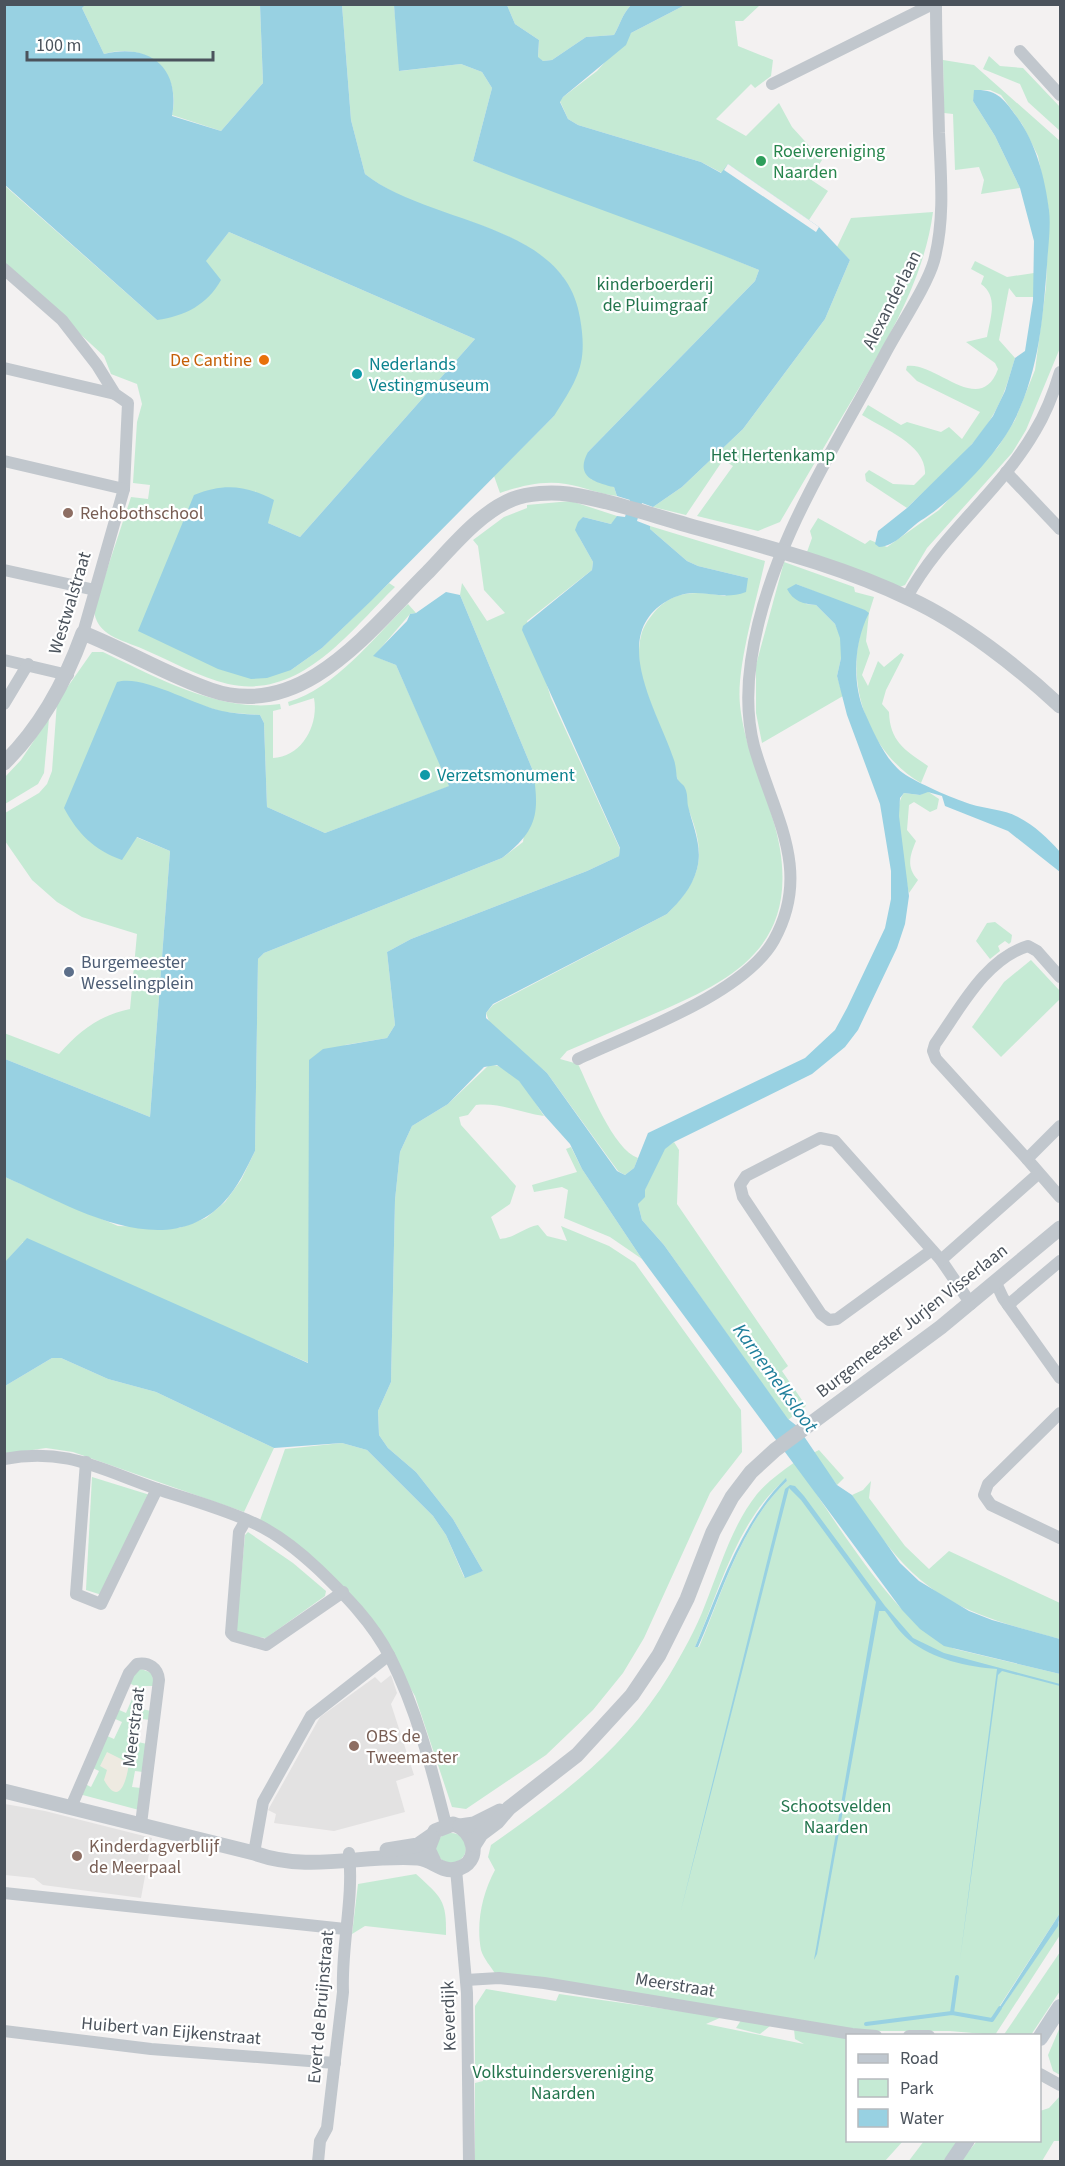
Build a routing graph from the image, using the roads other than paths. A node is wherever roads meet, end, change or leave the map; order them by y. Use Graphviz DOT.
graph roads {
  1 [pos="934,4"];
  2 [pos="1020,51"];
  3 [pos="772,84"];
  4 [pos="1060,95"];
  5 [pos="4,269"];
  6 [pos="4,278"];
  7 [pos="23,284"];
  8 [pos="4,368"];
  9 [pos="1060,372"];
  10 [pos="115,394"];
  11 [pos="4,461"];
  12 [pos="1006,472"];
  13 [pos="124,489"];
  14 [pos="1060,528"];
  15 [pos="782,551"];
  16 [pos="4,570"];
  17 [pos="95,590"];
  18 [pos="907,597"];
  19 [pos="83,633"];
  20 [pos="4,660"];
  21 [pos="28,664"];
  22 [pos="68,675"];
  23 [pos="4,704"];
  24 [pos="1060,706"];
  25 [pos="6,760"];
  26 [pos="1060,976"];
  27 [pos="578,1059"];
  28 [pos="1060,1126"];
  29 [pos="1028,1159"];
  30 [pos="1038,1174"];
  31 [pos="1060,1197"];
  32 [pos="1060,1228"];
  33 [pos="932,1250"];
  34 [pos="941,1260"];
  35 [pos="1060,1261"];
  36 [pos="996,1283"];
  37 [pos="971,1304"];
  38 [pos="1008,1305"];
  39 [pos="1060,1378"];
  40 [pos="1060,1413"];
  41 [pos="4,1459"];
  42 [pos="86,1462"];
  43 [pos="158,1489"];
  44 [pos="246,1520"];
  45 [pos="1060,1538"];
  46 [pos="343,1592"];
  47 [pos="389,1655"];
  48 [pos="4,1791"];
  49 [pos="70,1807"];
  50 [pos="509,1808"];
  51 [pos="141,1824"];
  52 [pos="453,1825"];
  53 [pos="431,1836"];
  54 [pos="474,1845"];
  55 [pos="254,1853"];
  56 [pos="350,1858"];
  57 [pos="434,1862"];
  58 [pos="456,1869"];
  59 [pos="4,1893"];
  60 [pos="345,1929"];
  61 [pos="466,1980"];
  62 [pos="1060,2007"];
  63 [pos="4,2031"];
  64 [pos="852,2034"];
  65 [pos="1041,2036"];
  66 [pos="335,2064"];
  67 [pos="1041,2075"];
  68 [pos="1060,2085"];
  69 [pos="967,2142"];
  70 [pos="318,2162"];
  71 [pos="469,2162"];
  72 [pos="952,2162"];
  1 -- 3 [label="street"];
  1 -- 15 [label="street, Alexanderlaan"];
  2 -- 4 [label="street"];
  5 -- 7 [label="street, Westwalstraat"];
  6 -- 7 [label="street"];
  7 -- 10 [label="street, Westwalstraat"];
  8 -- 10 [label="street"];
  9 -- 12 [label="street"];
  10 -- 13 [label="street, Westwalstraat"];
  11 -- 13 [label="street"];
  12 -- 14 [label="street"];
  12 -- 18 [label="street"];
  13 -- 17 [label="street, Westwalstraat"];
  15 -- 18 [label="street"];
  15 -- 19 [label="street"];
  15 -- 27 [label="street, Alexanderlaan"];
  16 -- 17 [label="street"];
  17 -- 19 [label="street, Westwalstraat"];
  18 -- 24 [label="street"];
  19 -- 22 [label="street, Westwalstraat"];
  20 -- 21 [label="street"];
  21 -- 22 [label="street"];
  21 -- 23 [label="street"];
  22 -- 25 [label="street, Westwalstraat"];
  26 -- 29 [label="street"];
  28 -- 29 [label="street"];
  29 -- 30 [label="street"];
  30 -- 31 [label="street"];
  30 -- 34 [label="street"];
  32 -- 36 [label="street, Burgemeester Jurjen Visserlaan"];
  33 -- 33 [label="street"];
  33 -- 34 [label="street"];
  34 -- 37 [label="street"];
  35 -- 38 [label="street"];
  36 -- 37 [label="street, Burgemeester Jurjen Visserlaan"];
  36 -- 38 [label="street"];
  37 -- 50 [label="street, Burgemeester Jurjen Visserlaan"];
  38 -- 39 [label="street"];
  40 -- 45 [label="street"];
  41 -- 42 [label="street"];
  42 -- 43 [label="street"];
  42 -- 43 [label="street"];
  43 -- 44 [label="street"];
  44 -- 46 [label="street"];
  44 -- 46 [label="street"];
  46 -- 47 [label="street"];
  47 -- 52 [label="street"];
  47 -- 55 [label="street"];
  48 -- 49 [label="street"];
  49 -- 51 [label="street"];
  49 -- 51 [label="street, Meerstraat"];
  50 -- 52 [label="street, Burgemeester Jurjen Visserlaan"];
  50 -- 54 [label="street, Burgemeester Jurjen Visserlaan"];
  51 -- 55 [label="street"];
  52 -- 53 [label="street"];
  52 -- 54 [label="street"];
  53 -- 56 [label="street"];
  53 -- 57 [label="street"];
  54 -- 58 [label="street"];
  55 -- 56 [label="street"];
  56 -- 57 [label="street"];
  56 -- 60 [label="street, Evert de Bruijnstraat"];
  57 -- 58 [label="street"];
  58 -- 61 [label="street, Keverdijk"];
  59 -- 60 [label="street"];
  60 -- 66 [label="street, Evert de Bruijnstraat"];
  61 -- 64 [label="street, Meerstraat"];
  61 -- 71 [label="street, Keverdijk"];
  62 -- 65 [label="main road"];
  63 -- 66 [label="street, Huibert van Eijkenstraat"];
  66 -- 70 [label="street, Evert de Bruijnstraat"];
  67 -- 68 [label="street"];
  69 -- 72 [label="main road"];
}
